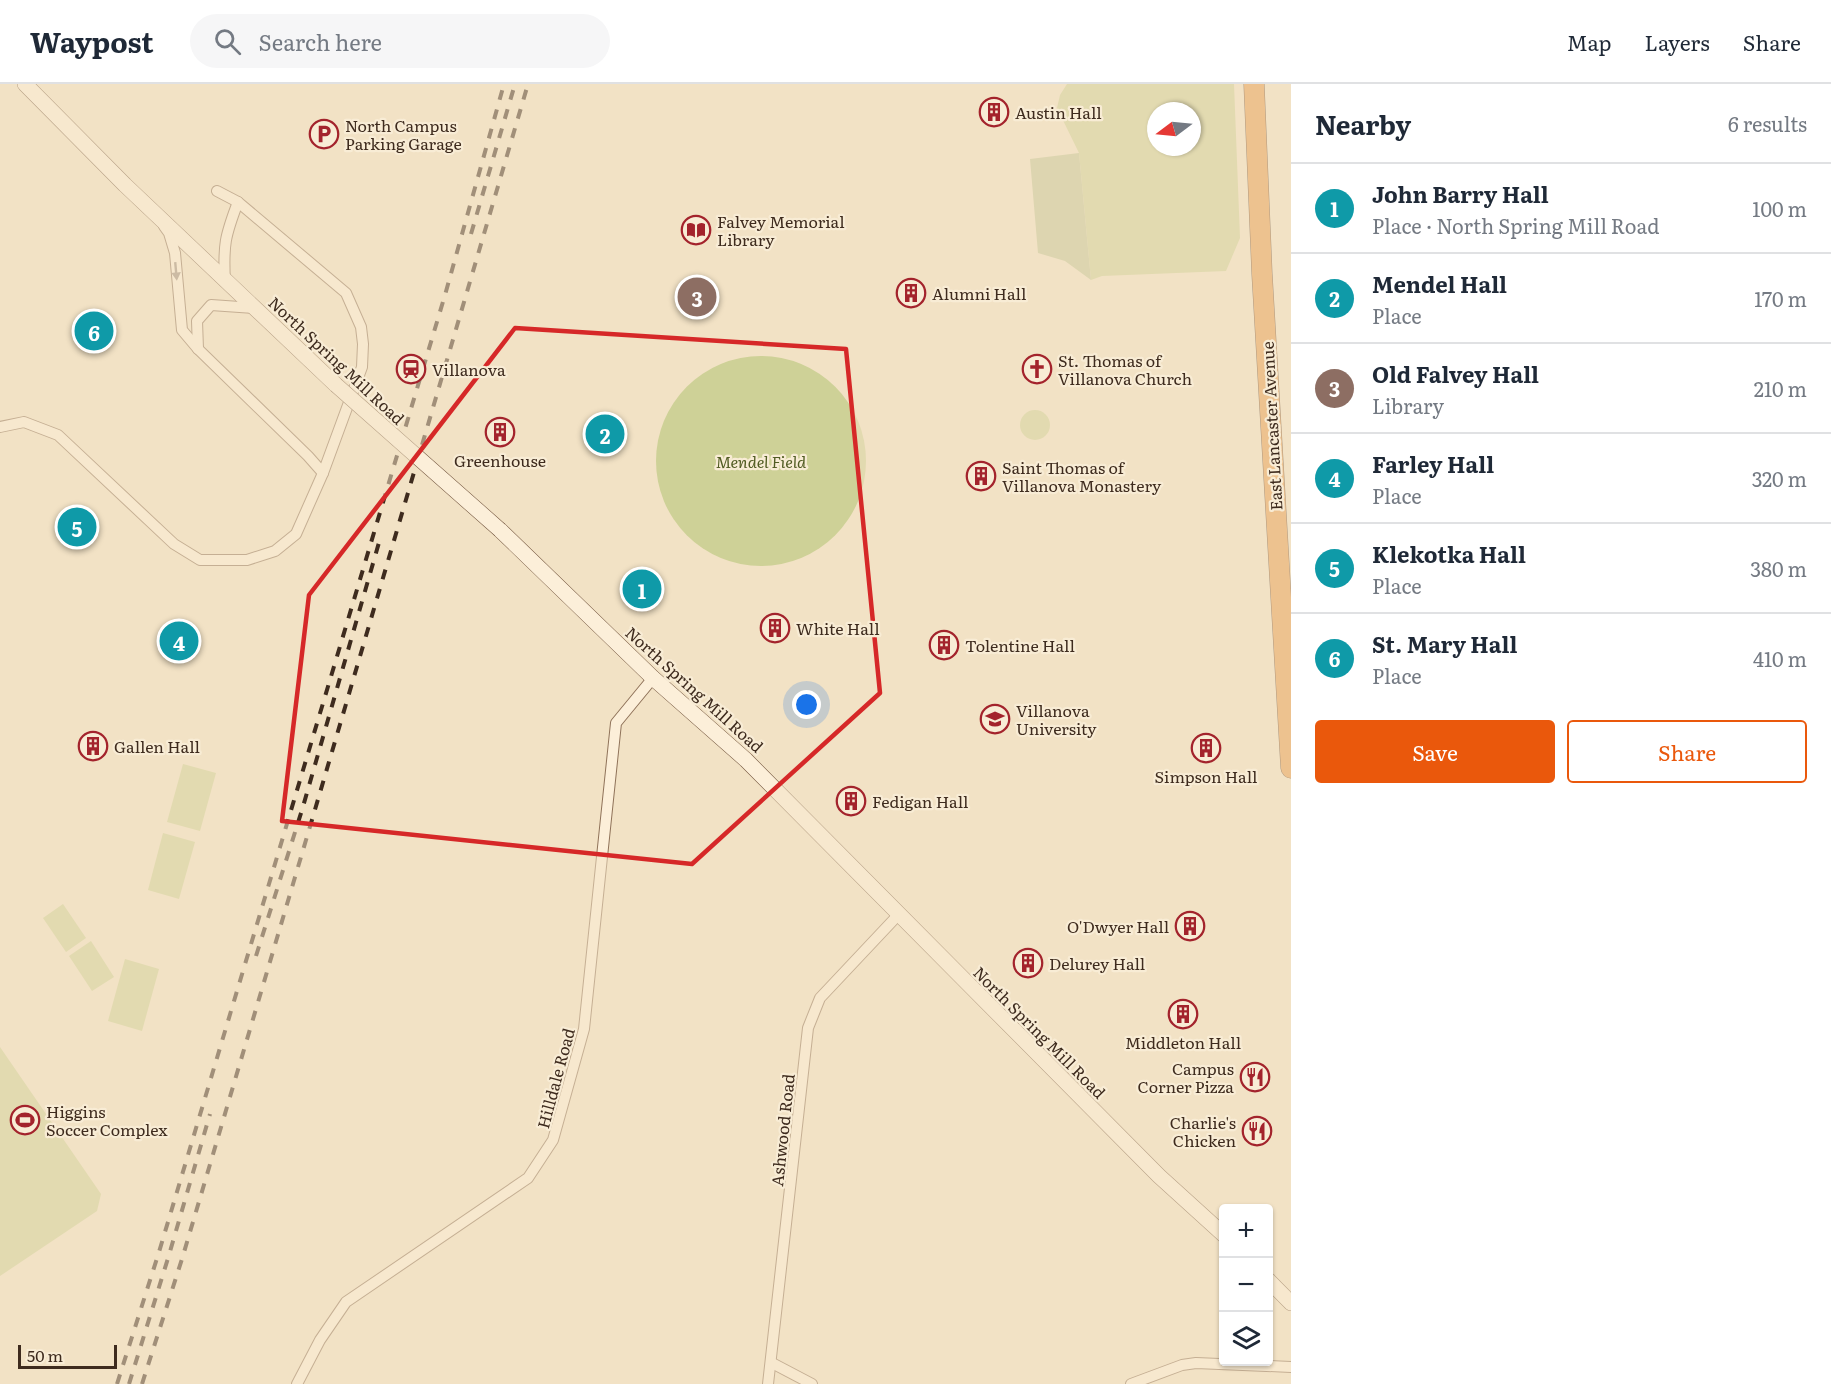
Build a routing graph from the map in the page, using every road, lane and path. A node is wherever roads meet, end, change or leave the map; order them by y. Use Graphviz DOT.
graph roads {
  1 [pos="25,84"];
  2 [pos="1254,84"];
  3 [pos="218,191"];
  4 [pos="238,202"];
  5 [pos="158,217"];
  6 [pos="225,282"];
  7 [pos="254,308"];
  8 [pos="198,349"];
  9 [pos="0,427"];
  10 [pos="324,473"];
  11 [pos="653,678"];
  12 [pos="1291,768"];
  13 [pos="900,914"];
  14 [pos="1219,1230"];
  15 [pos="1273,1284"];
  16 [pos="1291,1303"];
  17 [pos="772,1363"];
  18 [pos="1291,1367"];
  19 [pos="297,1384"];
  20 [pos="768,1384"];
  21 [pos="812,1384"];
  22 [pos="1131,1384"];
  1 -- 5 [label="main road, North Spring Mill Road"];
  2 -- 12 [label="highway, East Lancaster Avenue"];
  3 -- 4 [label="street"];
  4 -- 6 [label="street"];
  4 -- 10 [label="street"];
  5 -- 6 [label="main road, North Spring Mill Road"];
  5 -- 8 [label="street, one-way"];
  6 -- 7 [label="main road, North Spring Mill Road"];
  7 -- 8 [label="street"];
  7 -- 11 [label="main road, North Spring Mill Road, bridge"];
  8 -- 10 [label="street"];
  9 -- 10 [label="street"];
  11 -- 13 [label="main road, North Spring Mill Road"];
  11 -- 19 [label="street, Hilldale Road"];
  13 -- 14 [label="main road, North Spring Mill Road"];
  13 -- 17 [label="street, Ashwood Road"];
  15 -- 16 [label="main road"];
  17 -- 20 [label="street, Ashwood Road"];
  17 -- 21 [label="street"];
  18 -- 22 [label="street"];
}
